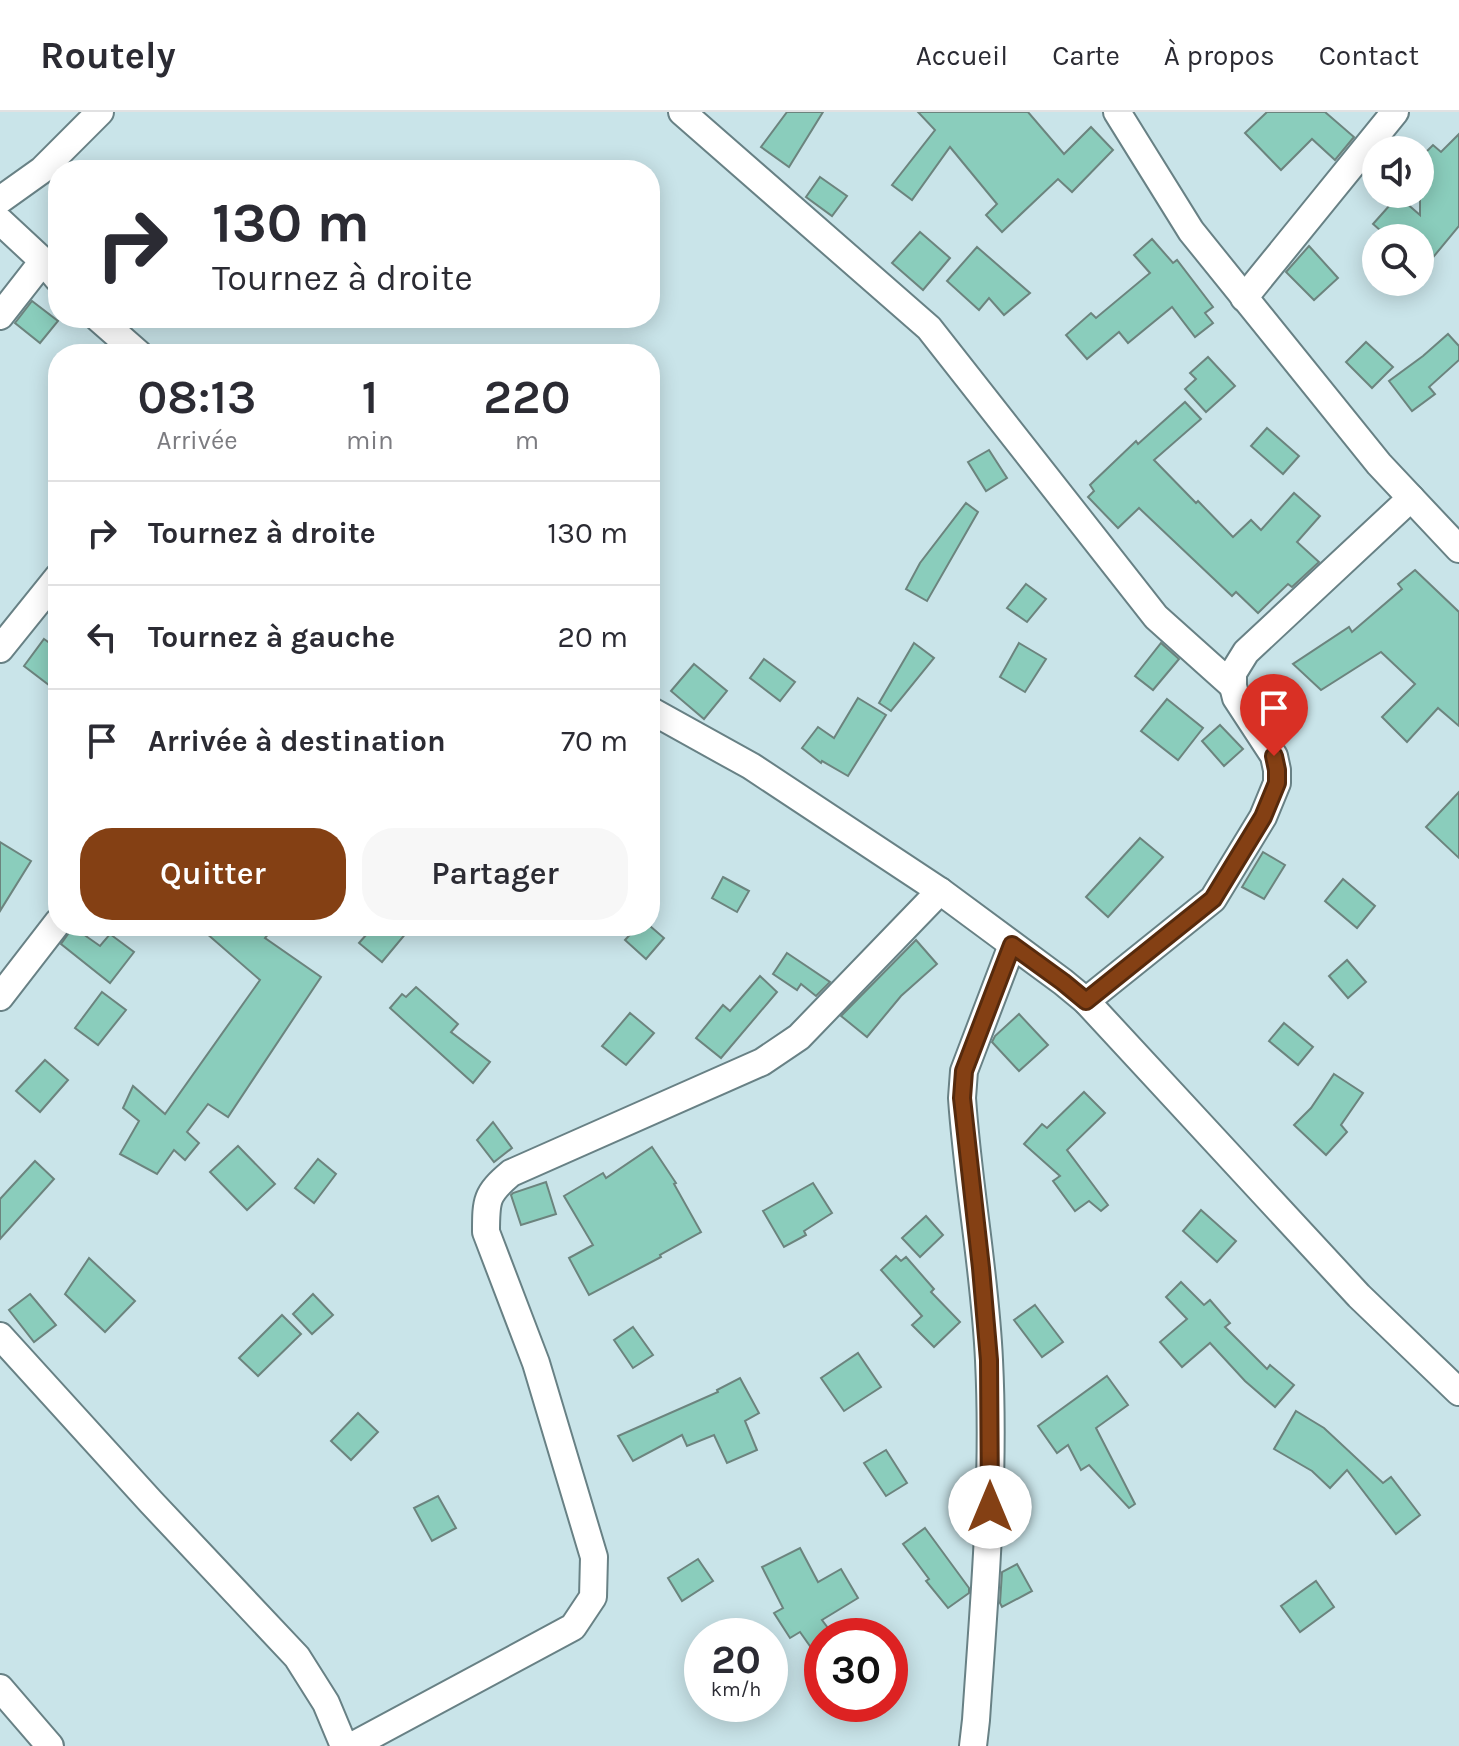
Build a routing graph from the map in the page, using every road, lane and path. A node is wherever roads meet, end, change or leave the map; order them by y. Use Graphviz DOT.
graph roads {
  1 [pos="100,112"];
  2 [pos="682,112"];
  3 [pos="1117,112"];
  4 [pos="1395,112"];
  5 [pos="52,160"];
  6 [pos="48,164"];
  7 [pos="0,200"];
  8 [pos="0,221"];
  9 [pos="48,268"];
  10 [pos="48,272"];
  11 [pos="1244,298"];
  12 [pos="0,316"];
  13 [pos="109,328"];
  14 [pos="128,344"];
  15 [pos="1411,498"];
  16 [pos="1459,549"];
  17 [pos="48,589"];
  18 [pos="0,649"];
  19 [pos="1233,686"];
  20 [pos="660,716"];
  21 [pos="940,891"];
  22 [pos="48,935"];
  23 [pos="1012,945"];
  24 [pos="0,997"];
  25 [pos="1086,1001"];
  26 [pos="0,1336"];
  27 [pos="1459,1392"];
  28 [pos="2,1696"];
  29 [pos="50,1746"];
  30 [pos="344,1746"];
  31 [pos="352,1746"];
  32 [pos="973,1746"];
  1 -- 5 [label="street"];
  2 -- 19 [label="street"];
  3 -- 11 [label="street"];
  4 -- 11 [label="street"];
  6 -- 7 [label="street"];
  8 -- 9 [label="street"];
  10 -- 12 [label="street"];
  11 -- 15 [label="street"];
  13 -- 14 [label="street"];
  15 -- 16 [label="street"];
  15 -- 19 [label="street"];
  17 -- 18 [label="street"];
  19 -- 25 [label="street"];
  20 -- 21 [label="street"];
  21 -- 23 [label="street"];
  21 -- 31 [label="street"];
  22 -- 24 [label="street"];
  23 -- 25 [label="street"];
  23 -- 32 [label="street"];
  25 -- 27 [label="street"];
  26 -- 30 [label="street"];
  28 -- 29 [label="street"];
}
